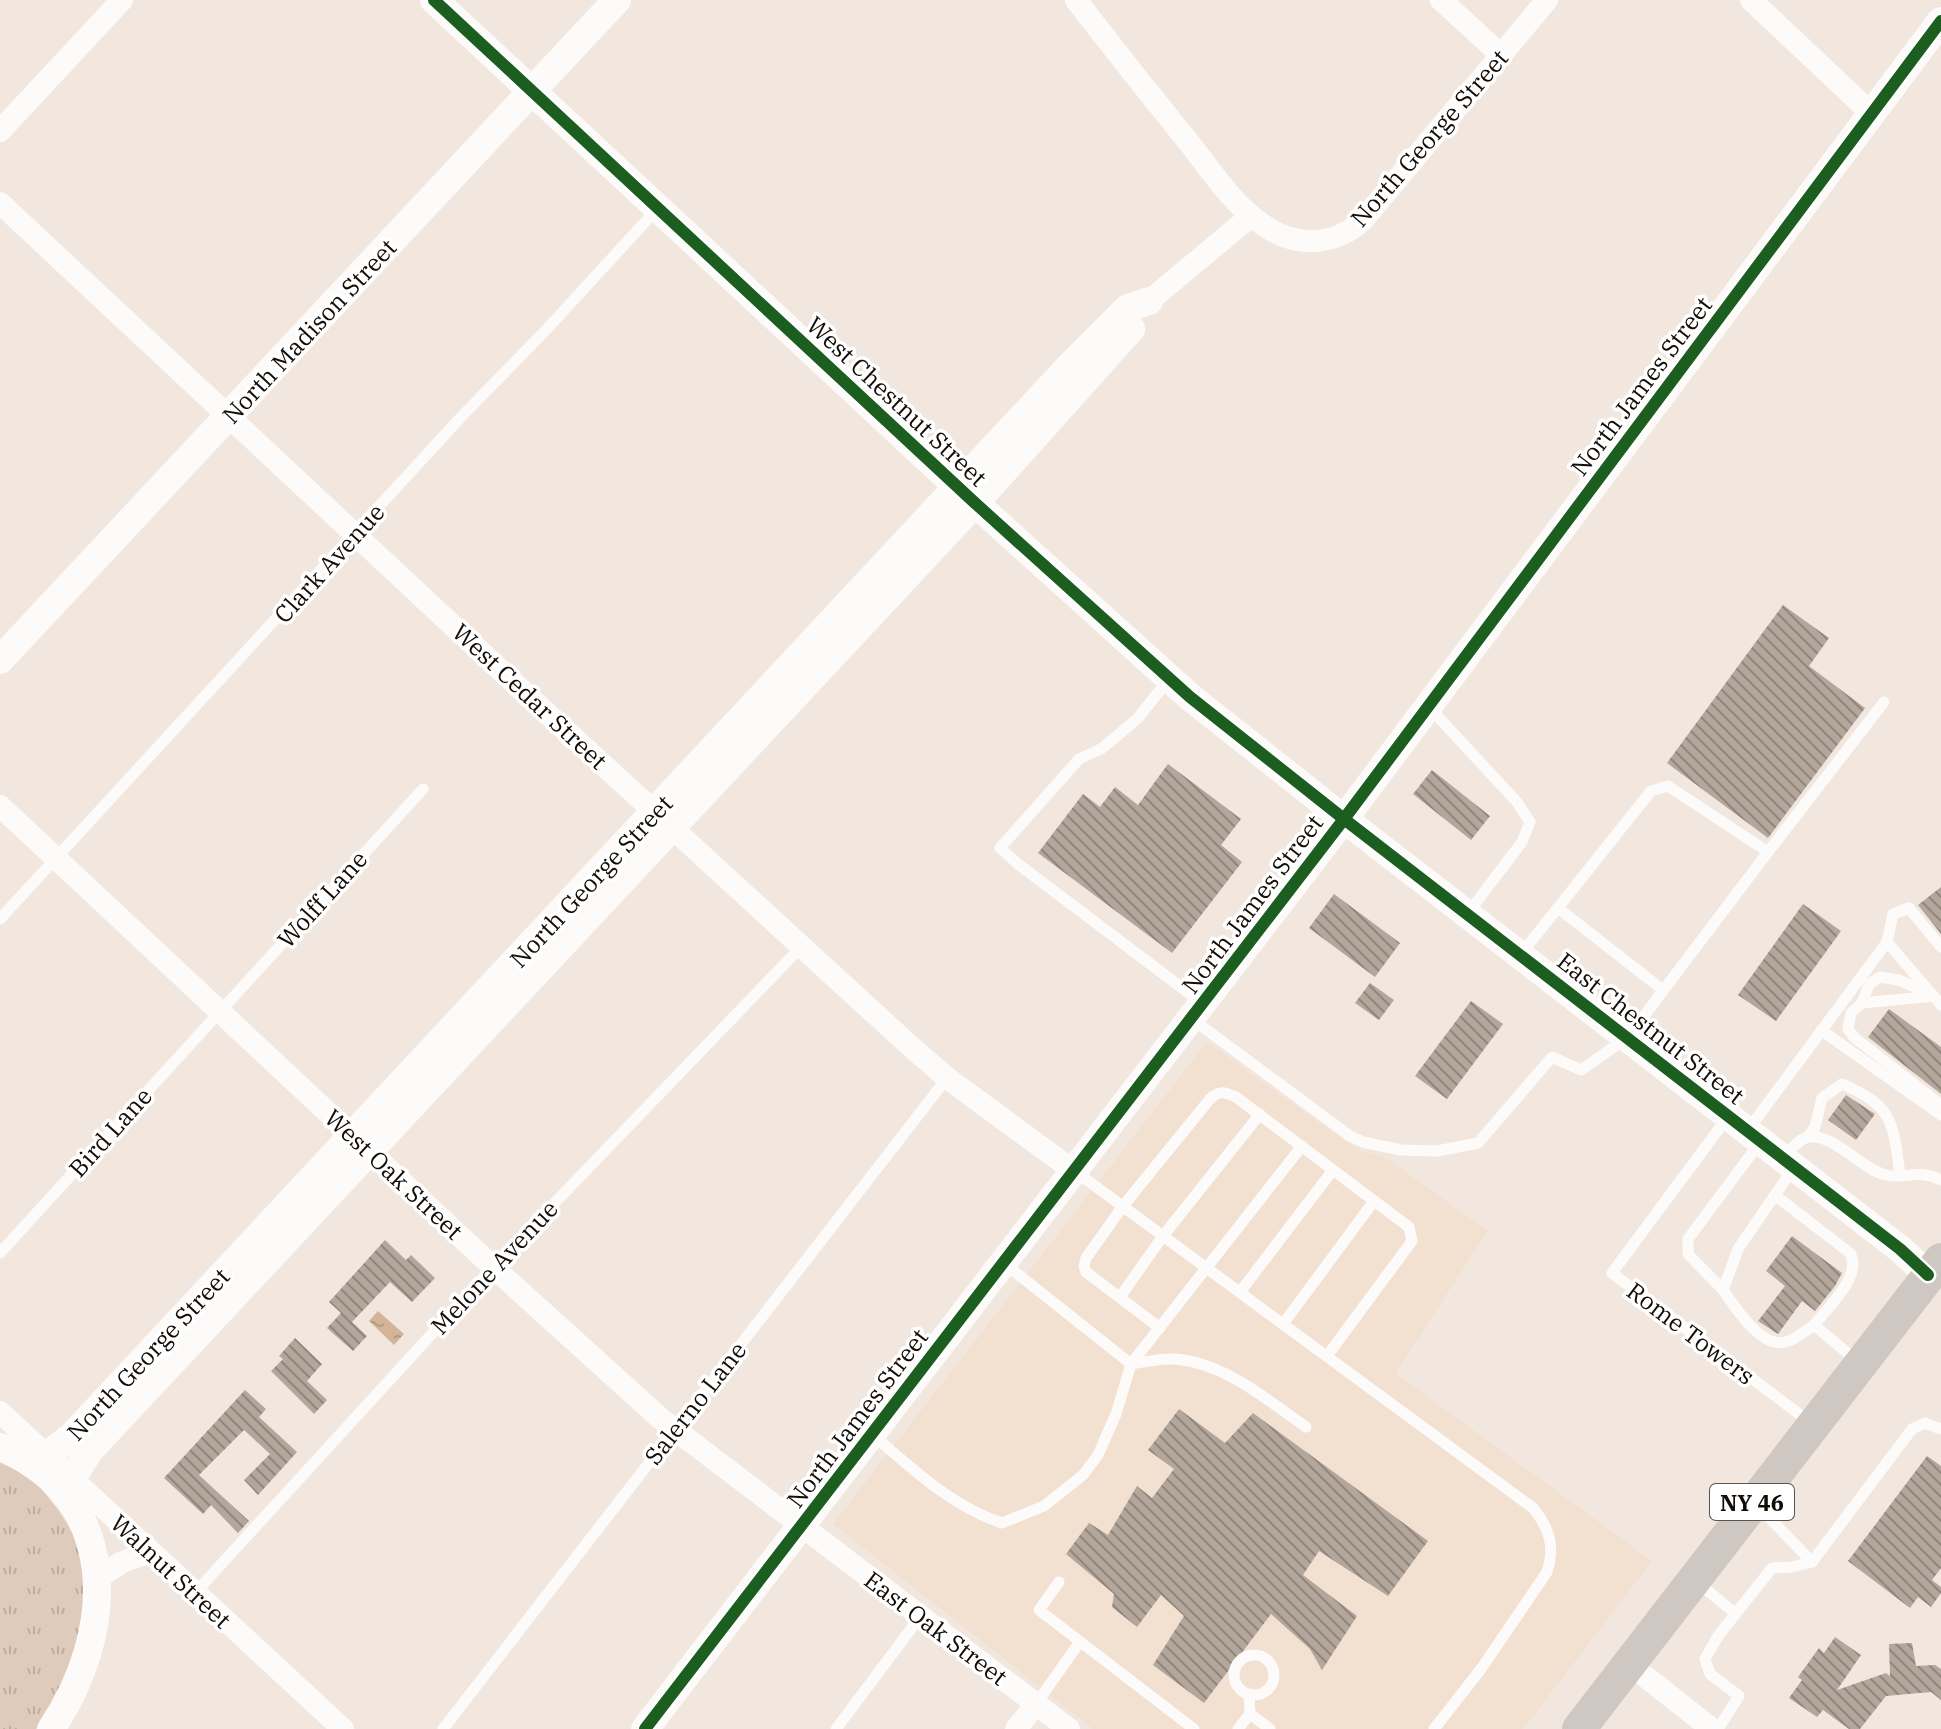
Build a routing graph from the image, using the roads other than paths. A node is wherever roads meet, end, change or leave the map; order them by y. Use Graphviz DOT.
graph roads {
  1 [pos="122,0"];
  2 [pos="434,0"];
  3 [pos="617,0"];
  4 [pos="1076,0"];
  5 [pos="1441,0"];
  6 [pos="1547,0"];
  7 [pos="1751,0"];
  8 [pos="1941,21"];
  9 [pos="1501,55"];
  10 [pos="533,91"];
  11 [pos="1872,114"];
  12 [pos="0,131"];
  13 [pos="0,203"];
  14 [pos="658,208"];
  15 [pos="1251,216"];
  16 [pos="1149,301"];
  17 [pos="230,416"];
  18 [pos="966,495"];
  19 [pos="357,533"];
  20 [pos="0,660"];
  21 [pos="1169,678"];
  22 [pos="1884,702"];
  23 [pos="1429,706"];
  24 [pos="423,789"];
  25 [pos="0,806"];
  26 [pos="664,819"];
  27 [pos="1344,819"];
  28 [pos="1768,852"];
  29 [pos="55,857"];
  30 [pos="1558,908"];
  31 [pos="1468,913"];
  32 [pos="0,919"];
  33 [pos="1887,942"];
  34 [pos="801,947"];
  35 [pos="1941,947"];
  36 [pos="1521,955"];
  37 [pos="1663,990"];
  38 [pos="1938,1001"];
  39 [pos="1862,1003"];
  40 [pos="221,1010"];
  41 [pos="1197,1011"];
  42 [pos="1821,1030"];
  43 [pos="1628,1037"];
  44 [pos="947,1078"];
  45 [pos="1941,1105"];
  46 [pos="1260,1114"];
  47 [pos="1941,1115"];
  48 [pos="1808,1137"];
  49 [pos="1763,1142"];
  50 [pos="361,1144"];
  51 [pos="1302,1146"];
  52 [pos="1333,1170"];
  53 [pos="1074,1171"];
  54 [pos="1900,1175"];
  55 [pos="1941,1180"];
  56 [pos="1776,1196"];
  57 [pos="1374,1201"];
  58 [pos="1123,1206"];
  59 [pos="1163,1236"];
  60 [pos="0,1253"];
  61 [pos="1004,1263"];
  62 [pos="493,1267"];
  63 [pos="1208,1269"];
  64 [pos="1937,1276"];
  65 [pos="1723,1290"];
  66 [pos="1240,1292"];
  67 [pos="1120,1297"];
  68 [pos="1283,1324"];
  69 [pos="1814,1325"];
  70 [pos="1160,1328"];
  71 [pos="1327,1356"];
  72 [pos="1859,1363"];
  73 [pos="1131,1364"];
  74 [pos="0,1412"];
  75 [pos="1812,1424"];
  76 [pos="1306,1427"];
  77 [pos="675,1429"];
  78 [pos="1941,1429"];
  79 [pos="872,1435"];
  80 [pos="0,1447"];
  81 [pos="42,1460"];
  82 [pos="68,1484"];
  83 [pos="1753,1501"];
  84 [pos="802,1526"];
  85 [pos="150,1552"];
  86 [pos="1812,1562"];
  87 [pos="98,1578"];
  88 [pos="1693,1579"];
  89 [pos="1059,1582"];
  90 [pos="194,1594"];
  91 [pos="1736,1614"];
  92 [pos="920,1617"];
  93 [pos="1079,1643"];
  94 [pos="1628,1663"];
  95 [pos="1249,1694"];
  96 [pos="1036,1704"];
  97 [pos="1250,1714"];
  98 [pos="51,1729"];
  99 [pos="343,1729"];
  100 [pos="443,1729"];
  101 [pos="645,1729"];
  102 [pos="836,1729"];
  103 [pos="1016,1729"];
  104 [pos="1069,1729"];
  105 [pos="1194,1729"];
  106 [pos="1238,1729"];
  107 [pos="1270,1729"];
  108 [pos="1434,1729"];
  109 [pos="1579,1729"];
  110 [pos="1715,1729"];
  1 -- 12 [label="street"];
  2 -- 10 [label="street, West Chestnut Street"];
  3 -- 10 [label="street, North Madison Street"];
  4 -- 15 [label="street, North George Street"];
  5 -- 9 [label="street"];
  6 -- 9 [label="street, North George Street"];
  7 -- 11 [label="street"];
  8 -- 11 [label="street, North James Street"];
  9 -- 15 [label="street, North George Street"];
  10 -- 14 [label="street, West Chestnut Street"];
  10 -- 17 [label="street, North Madison Street"];
  11 -- 23 [label="street, North James Street"];
  13 -- 17 [label="street, West Cedar Street"];
  14 -- 18 [label="street, West Chestnut Street"];
  14 -- 19 [label="lane, Clark Avenue"];
  15 -- 16 [label="street, North George Street"];
  16 -- 18 [label="street, North George Street"];
  17 -- 19 [label="street, West Cedar Street"];
  17 -- 20 [label="street, North Madison Street"];
  18 -- 21 [label="street, West Chestnut Street"];
  18 -- 26 [label="street, North George Street"];
  19 -- 26 [label="street, West Cedar Street"];
  19 -- 29 [label="lane, Clark Avenue"];
  21 -- 27 [label="street, West Chestnut Street"];
  21 -- 41 [label="lane"];
  22 -- 28 [label="lane"];
  23 -- 27 [label="street, North James Street"];
  23 -- 31 [label="lane"];
  24 -- 40 [label="lane, Wolff Lane"];
  25 -- 29 [label="street, West Oak Street"];
  26 -- 34 [label="street, West Cedar Street"];
  26 -- 50 [label="street, North George Street"];
  27 -- 31 [label="street, East Chestnut Street"];
  27 -- 41 [label="street, North James Street"];
  28 -- 30 [label="lane"];
  28 -- 37 [label="lane"];
  29 -- 32 [label="lane, Clark Avenue"];
  29 -- 40 [label="street, West Oak Street"];
  30 -- 36 [label="lane"];
  30 -- 37 [label="lane"];
  31 -- 36 [label="street, East Chestnut Street"];
  33 -- 35 [label="lane"];
  33 -- 38 [label="lane"];
  33 -- 42 [label="lane"];
  34 -- 44 [label="street, West Cedar Street"];
  34 -- 62 [label="lane, Melone Avenue"];
  36 -- 43 [label="street, East Chestnut Street"];
  37 -- 43 [label="lane"];
  38 -- 39 [label="lane"];
  38 -- 39 [label="lane"];
  39 -- 45 [label="lane"];
  40 -- 50 [label="street, West Oak Street"];
  40 -- 60 [label="lane, Bird Lane"];
  41 -- 43 [label="lane"];
  41 -- 53 [label="street, North James Street"];
  42 -- 47 [label="lane"];
  42 -- 49 [label="lane"];
  43 -- 49 [label="street, East Chestnut Street"];
  44 -- 53 [label="street, West Cedar Street"];
  44 -- 77 [label="lane, Salerno Lane"];
  46 -- 51 [label="lane"];
  46 -- 58 [label="lane"];
  46 -- 59 [label="lane"];
  48 -- 49 [label="lane"];
  48 -- 54 [label="lane"];
  48 -- 54 [label="lane"];
  49 -- 56 [label="lane"];
  49 -- 64 [label="street, East Chestnut Street"];
  49 -- 65 [label="lane"];
  49 -- 75 [label="lane, Rome Towers"];
  50 -- 62 [label="street, West Oak Street"];
  50 -- 81 [label="street, North George Street"];
  50 -- 82 [label="street, North George Street"];
  51 -- 52 [label="lane"];
  51 -- 63 [label="lane"];
  52 -- 57 [label="lane"];
  52 -- 66 [label="lane"];
  53 -- 58 [label="lane"];
  53 -- 61 [label="street, North James Street"];
  54 -- 55 [label="lane"];
  56 -- 65 [label="lane"];
  56 -- 69 [label="lane"];
  57 -- 68 [label="lane"];
  57 -- 71 [label="lane"];
  58 -- 59 [label="lane"];
  58 -- 67 [label="lane"];
  59 -- 63 [label="lane"];
  59 -- 67 [label="lane"];
  61 -- 73 [label="lane"];
  61 -- 79 [label="street, North James Street"];
  62 -- 77 [label="street, West Oak Street"];
  62 -- 90 [label="lane, Melone Avenue"];
  63 -- 66 [label="lane"];
  63 -- 70 [label="lane"];
  64 -- 72 [label="main road, NY 46"];
  65 -- 69 [label="lane"];
  66 -- 68 [label="lane"];
  67 -- 70 [label="lane"];
  68 -- 71 [label="lane"];
  69 -- 72 [label="lane"];
  70 -- 73 [label="lane"];
  71 -- 108 [label="lane"];
  72 -- 75 [label="main road, NY 46"];
  73 -- 76 [label="lane"];
  73 -- 79 [label="lane"];
  74 -- 81 [label="street"];
  75 -- 83 [label="main road, NY 46"];
  77 -- 84 [label="street, West Oak Street"];
  77 -- 100 [label="lane, Salerno Lane"];
  78 -- 86 [label="lane"];
  79 -- 84 [label="street, North James Street"];
  80 -- 81 [label="street"];
  81 -- 82 [label="street"];
  82 -- 85 [label="street, Walnut Street"];
  82 -- 87 [label="street"];
  83 -- 86 [label="lane"];
  83 -- 88 [label="main road, NY 46"];
  84 -- 92 [label="street, East Oak Street"];
  84 -- 101 [label="street, North James Street"];
  85 -- 87 [label="street"];
  85 -- 90 [label="street, Walnut Street"];
  86 -- 91 [label="lane"];
  87 -- 98 [label="street"];
  88 -- 91 [label="lane"];
  88 -- 94 [label="main road, NY 46"];
  89 -- 93 [label="lane"];
  90 -- 99 [label="street, Walnut Street"];
  91 -- 110 [label="lane"];
  92 -- 96 [label="street, East Oak Street"];
  92 -- 102 [label="lane"];
  93 -- 96 [label="lane"];
  93 -- 105 [label="lane"];
  94 -- 109 [label="main road, NY 46"];
  94 -- 110 [label="street"];
  95 -- 97 [label="lane"];
  96 -- 103 [label="street"];
  96 -- 104 [label="street, East Oak Street"];
  97 -- 106 [label="lane"];
  97 -- 107 [label="lane"];
}
